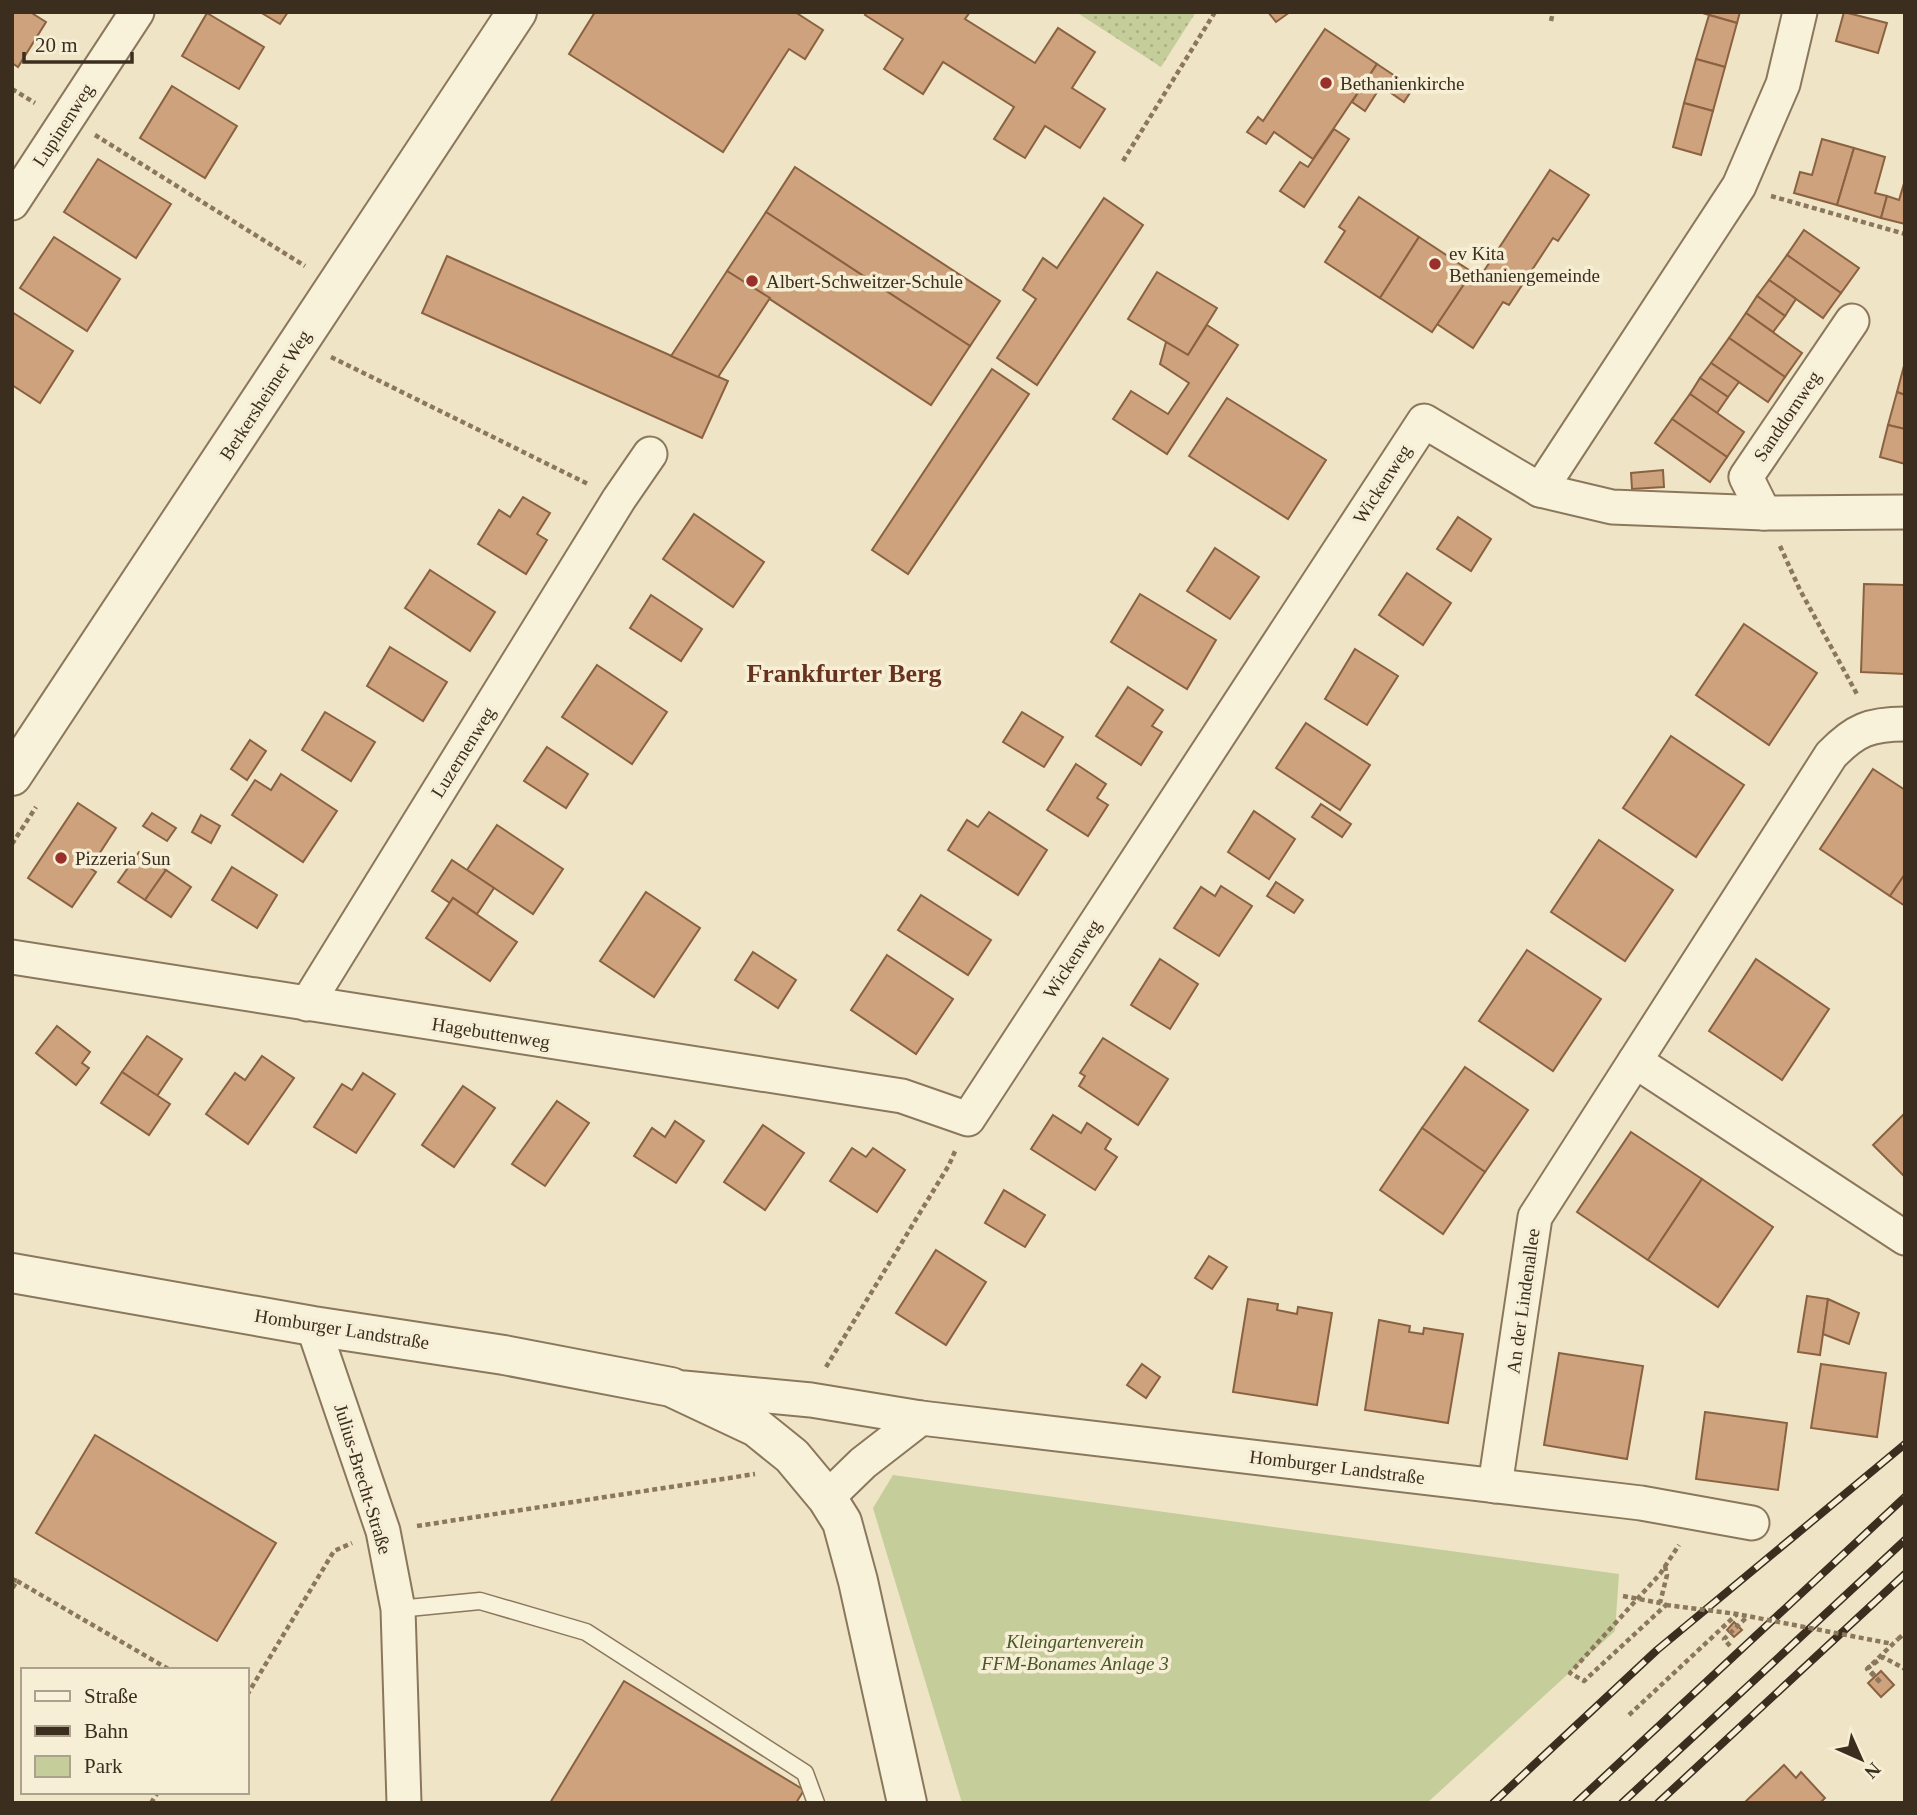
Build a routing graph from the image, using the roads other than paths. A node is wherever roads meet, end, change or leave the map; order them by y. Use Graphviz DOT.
graph roads {
  1 [pos="137,12"];
  2 [pos="517,12"];
  3 [pos="1800,12"];
  4 [pos="12,204"];
  5 [pos="1852,321"];
  6 [pos="650,454"];
  7 [pos="1540,490"];
  8 [pos="1905,512"];
  9 [pos="1764,513"];
  10 [pos="1889,724"];
  11 [pos="12,776"];
  12 [pos="12,957"];
  13 [pos="307,1004"];
  14 [pos="1634,1061"];
  15 [pos="968,1119"];
  16 [pos="1905,1238"];
  17 [pos="12,1273"];
  18 [pos="313,1326"];
  19 [pos="671,1387"];
  20 [pos="921,1418"];
  21 [pos="1495,1486"];
  22 [pos="827,1498"];
  23 [pos="1752,1522"];
  24 [pos="398,1609"];
  25 [pos="404,1803"];
  26 [pos="816,1803"];
  27 [pos="907,1803"];
  1 -- 4 [label="street, Lupinenweg"];
  2 -- 11 [label="street, Berkersheimer Weg"];
  3 -- 7 [label="street"];
  5 -- 9 [label="street, Sanddornweg"];
  6 -- 13 [label="street, Luzernenweg"];
  7 -- 9 [label="street"];
  7 -- 15 [label="street, Wickenweg"];
  8 -- 9 [label="street"];
  10 -- 14 [label="street, An der Lindenallee"];
  12 -- 13 [label="street, Hagebuttenweg"];
  13 -- 15 [label="street, Hagebuttenweg"];
  14 -- 16 [label="street"];
  14 -- 21 [label="street, An der Lindenallee"];
  17 -- 18 [label="street, Homburger Landstraße"];
  18 -- 19 [label="street, Homburger Landstraße"];
  18 -- 24 [label="street, Julius-Brecht-Straße"];
  19 -- 20 [label="street, Homburger Landstraße"];
  19 -- 22 [label="street, Homburger Landstraße"];
  20 -- 21 [label="street, Homburger Landstraße"];
  20 -- 22 [label="street"];
  21 -- 23 [label="street, Homburger Landstraße"];
  22 -- 27 [label="street, Homburger Landstraße"];
  24 -- 25 [label="street, Julius-Brecht-Straße"];
  24 -- 26 [label="lane"];
}
